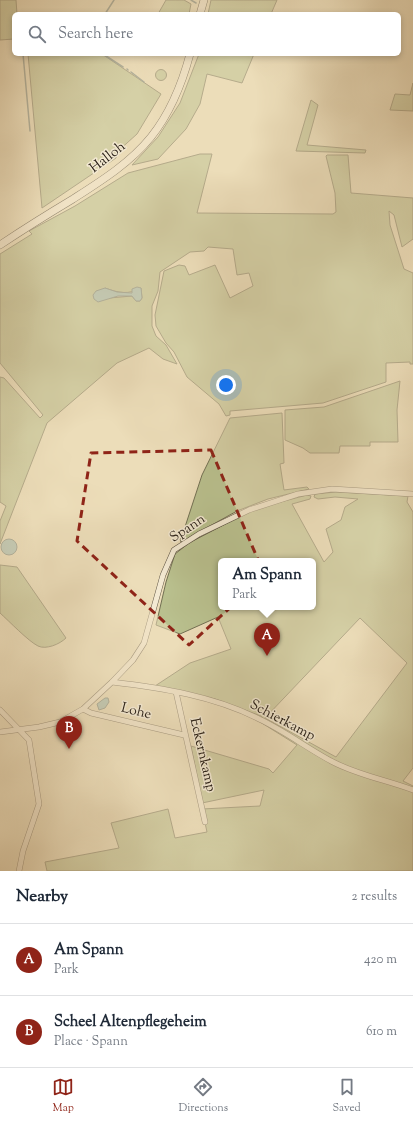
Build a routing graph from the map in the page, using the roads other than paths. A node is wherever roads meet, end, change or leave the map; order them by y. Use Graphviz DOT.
graph roads {
  1 [pos="204,0"];
  2 [pos="201,12"];
  3 [pos="189,56"];
  4 [pos="0,245"];
  5 [pos="413,494"];
  6 [pos="112,682"];
  7 [pos="176,692"];
  8 [pos="83,709"];
  9 [pos="0,710"];
  10 [pos="20,729"];
  11 [pos="0,732"];
  12 [pos="184,735"];
  13 [pos="413,790"];
  14 [pos="206,822"];
  15 [pos="19,871"];
  1 -- 2 [label="main road"];
  3 -- 4 [label="main road, Halloh"];
  5 -- 6 [label="street, Spann"];
  6 -- 7 [label="street, Schierkamp"];
  6 -- 8 [label="street, Spann"];
  7 -- 12 [label="street, Eckernkamp"];
  7 -- 13 [label="street, Schierkamp"];
  8 -- 10 [label="street, Spann"];
  8 -- 12 [label="street, Lohe"];
  9 -- 10 [label="street"];
  10 -- 11 [label="street, Spann"];
  10 -- 15 [label="street"];
  12 -- 14 [label="street, Eckernkamp"];
}
